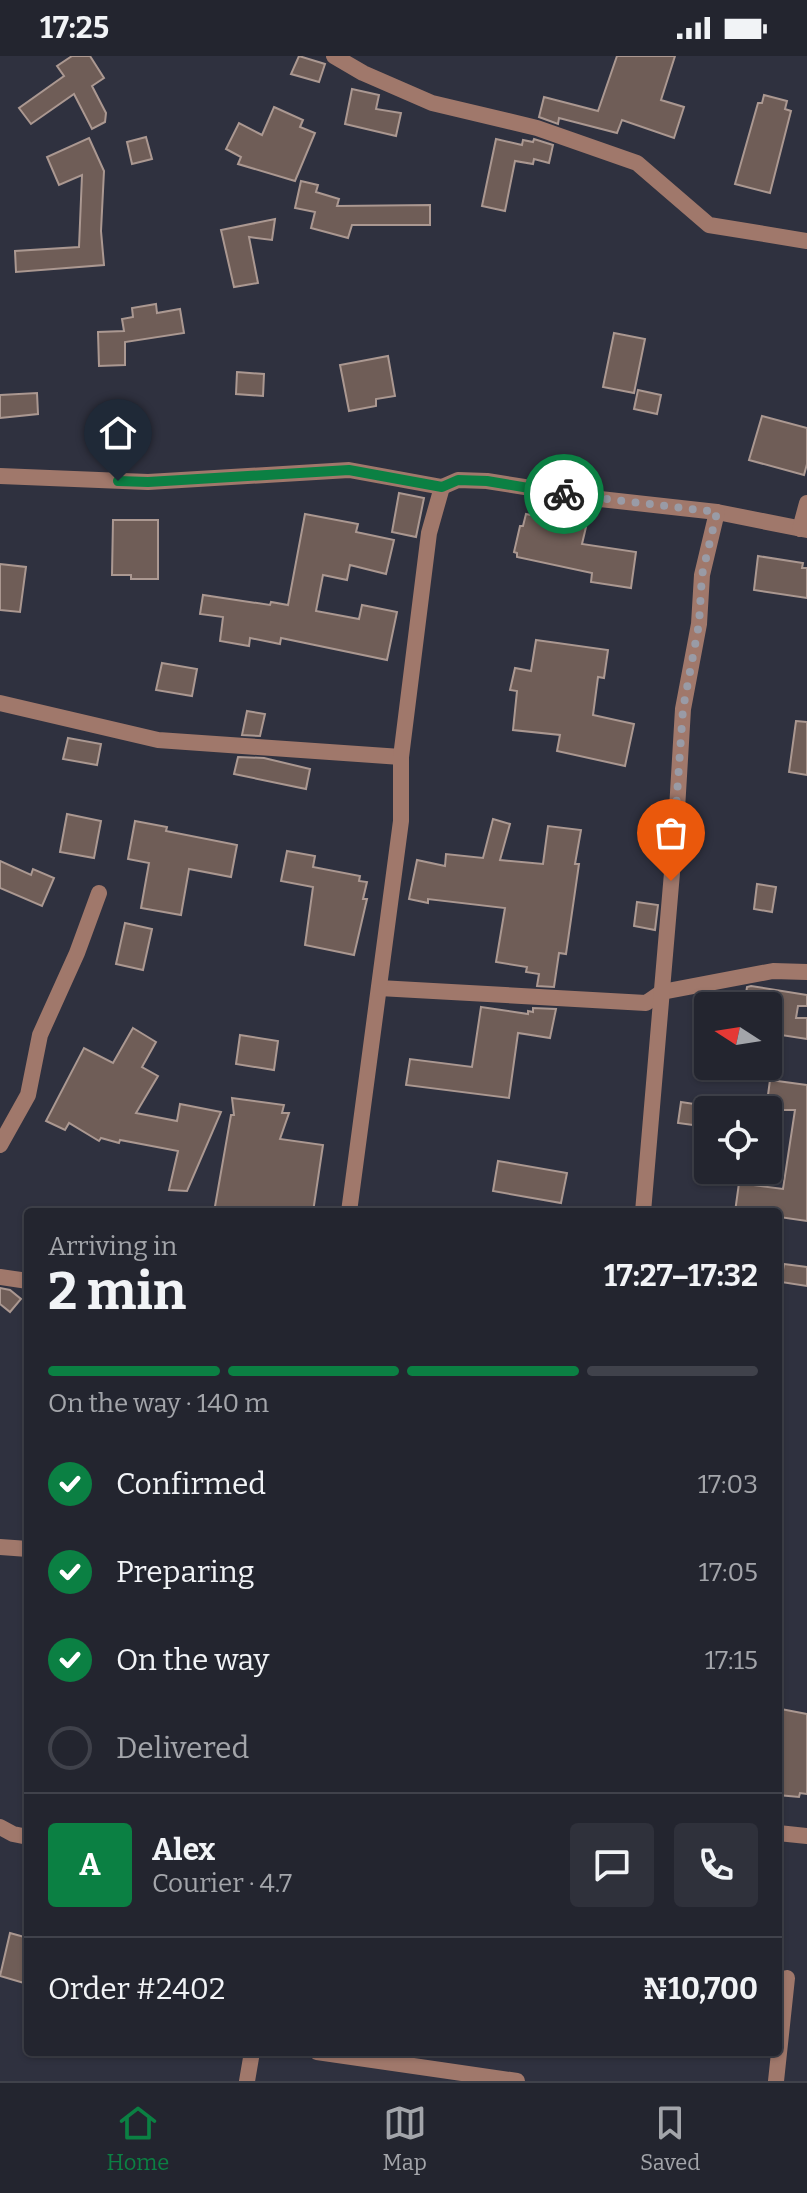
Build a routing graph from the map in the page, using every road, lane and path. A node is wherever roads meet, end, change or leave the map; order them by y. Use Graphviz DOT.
graph roads {
  1 [pos="334,56"];
  2 [pos="807,241"];
  3 [pos="0,476"];
  4 [pos="442,487"];
  5 [pos="807,503"];
  6 [pos="717,512"];
  7 [pos="804,529"];
  8 [pos="0,703"];
  9 [pos="401,757"];
  10 [pos="99,893"];
  11 [pos="807,972"];
  12 [pos="379,988"];
  13 [pos="662,992"];
  14 [pos="0,1145"];
  15 [pos="350,1208"];
  16 [pos="643,1208"];
  17 [pos="0,1277"];
  18 [pos="24,1280"];
  19 [pos="0,1547"];
  20 [pos="24,1549"];
  21 [pos="0,1827"];
  22 [pos="782,1833"];
  23 [pos="24,1836"];
  24 [pos="807,1836"];
  25 [pos="787,1978"];
  26 [pos="782,2025"];
  27 [pos="251,2056"];
  28 [pos="345,2056"];
  29 [pos="779,2056"];
  30 [pos="247,2081"];
  31 [pos="517,2081"];
  32 [pos="776,2081"];
  1 -- 2 [label="street"];
  3 -- 4 [label="street"];
  4 -- 6 [label="street"];
  4 -- 9 [label="street"];
  5 -- 7 [label="street"];
  6 -- 7 [label="street"];
  6 -- 13 [label="street"];
  8 -- 9 [label="street"];
  9 -- 12 [label="street"];
  10 -- 14 [label="street"];
  11 -- 13 [label="street"];
  12 -- 13 [label="street"];
  12 -- 15 [label="street"];
  13 -- 16 [label="street"];
  17 -- 18 [label="street"];
  19 -- 20 [label="street"];
  21 -- 23 [label="street"];
  22 -- 24 [label="street"];
  25 -- 26 [label="street"];
  27 -- 30 [label="street"];
  28 -- 31 [label="street"];
  29 -- 32 [label="street"];
}
